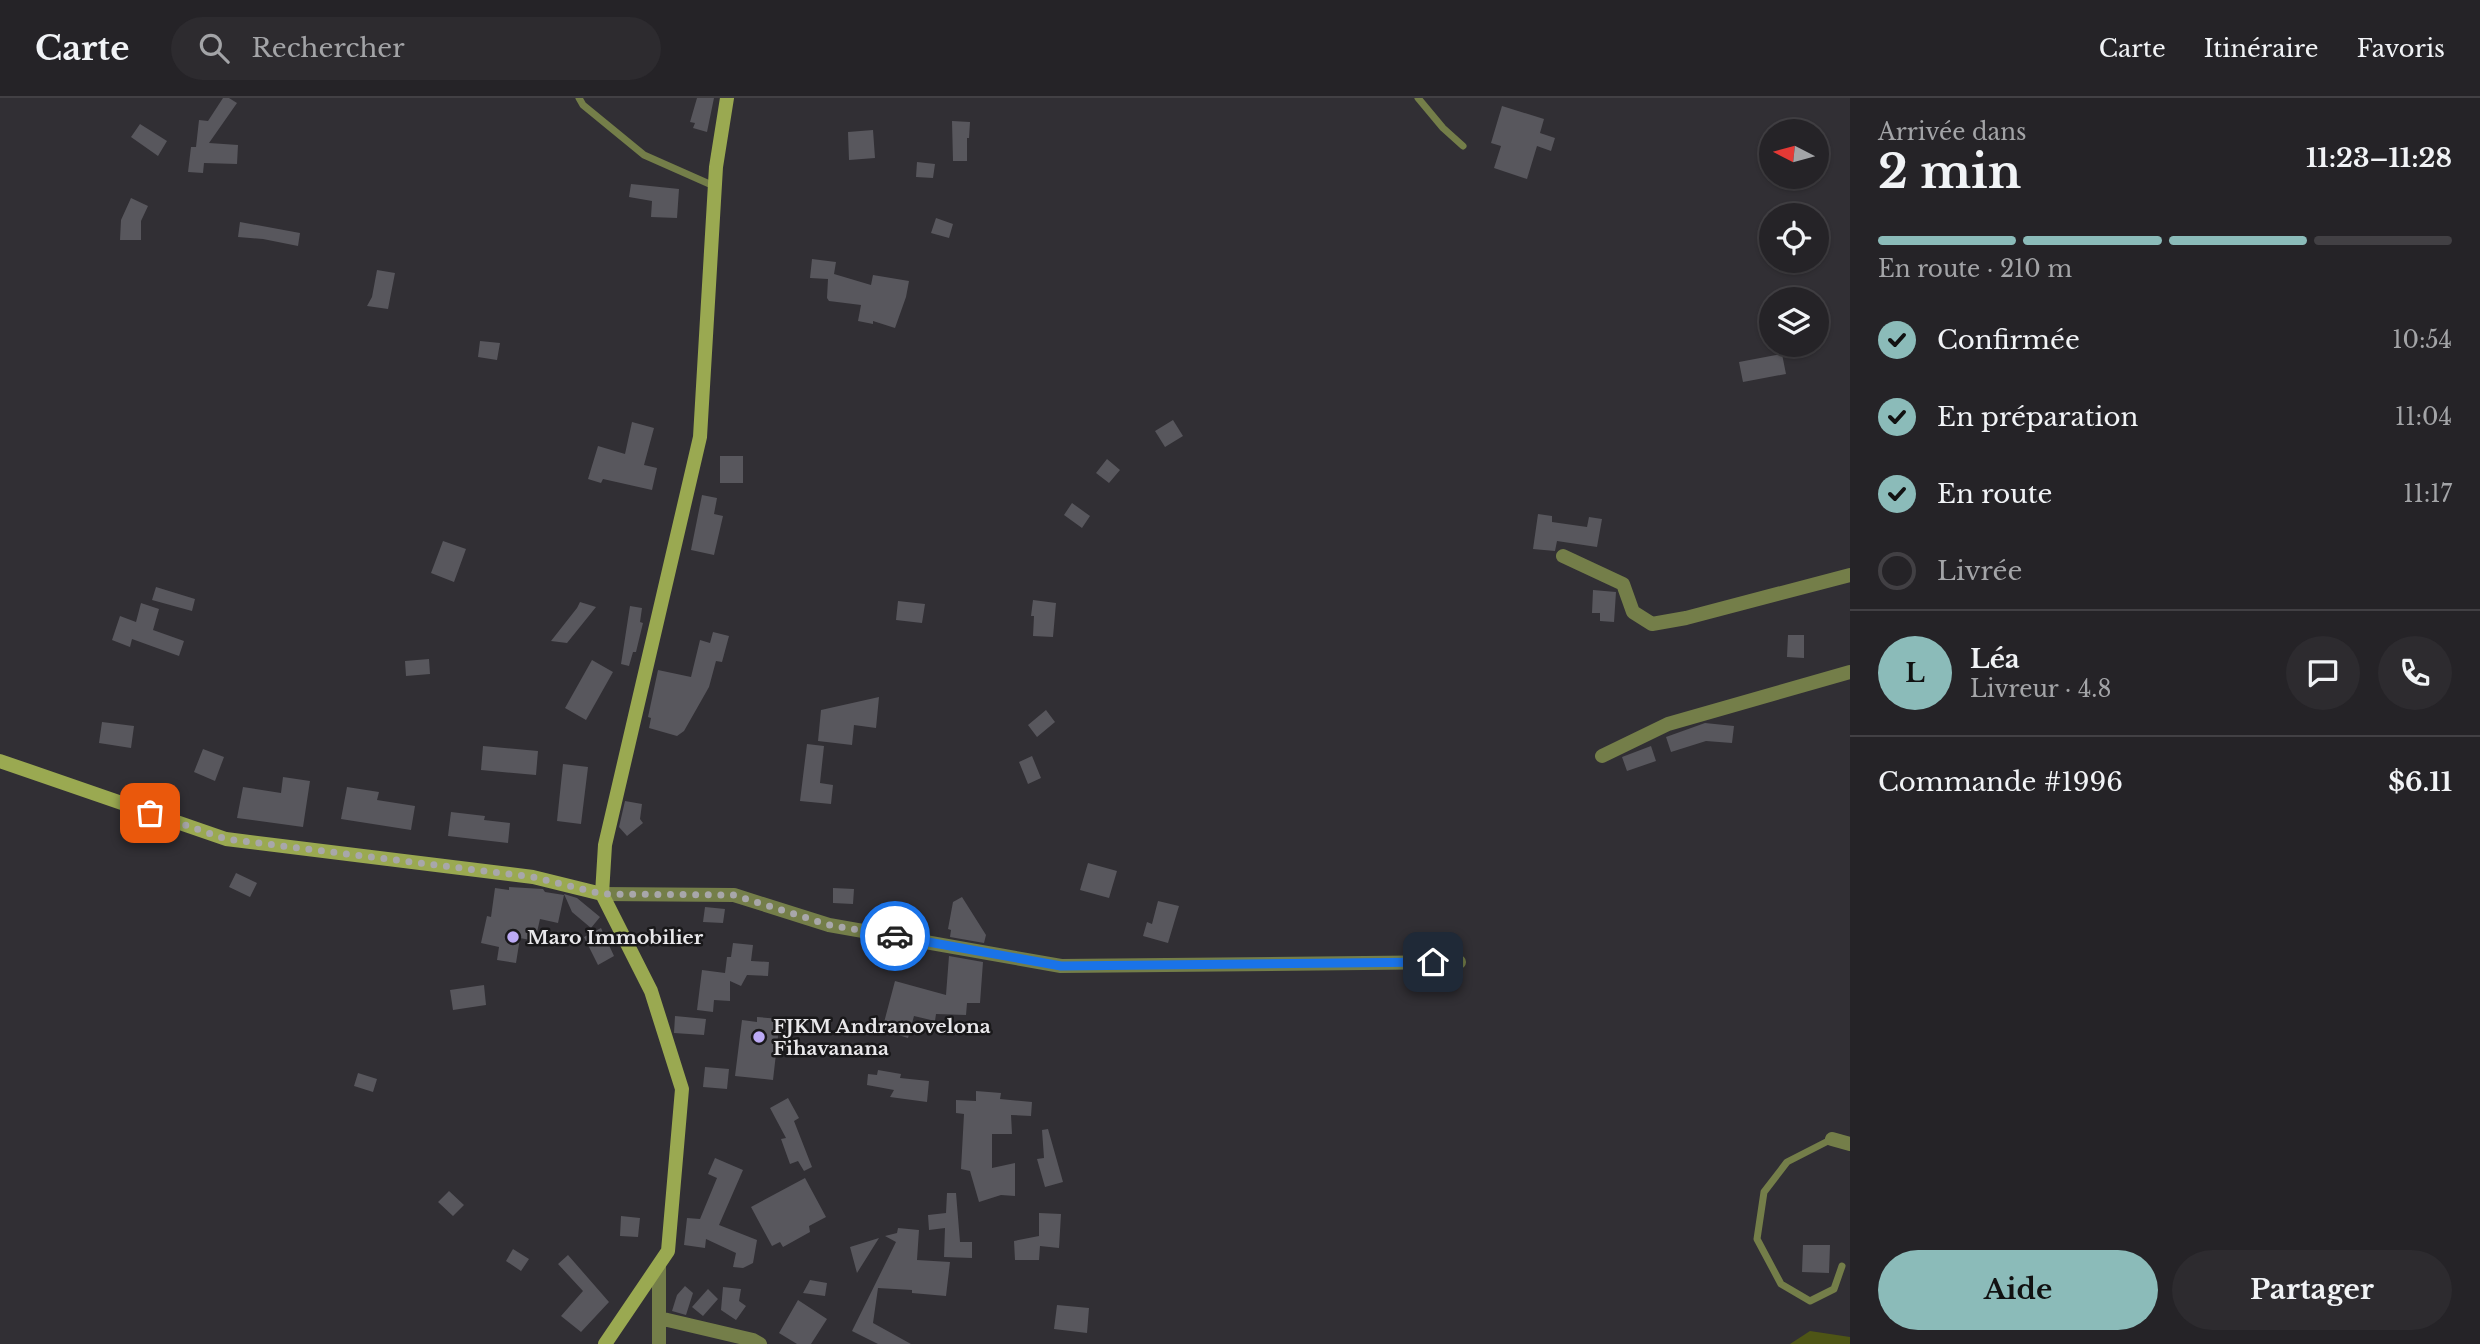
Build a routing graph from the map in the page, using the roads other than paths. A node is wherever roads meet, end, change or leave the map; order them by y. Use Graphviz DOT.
graph roads {
  1 [pos="579,98"];
  2 [pos="727,98"];
  3 [pos="1418,98"];
  4 [pos="1463,146"];
  5 [pos="714,186"];
  6 [pos="1563,556"];
  7 [pos="1850,575"];
  8 [pos="1850,672"];
  9 [pos="1602,756"];
  10 [pos="0,761"];
  11 [pos="602,894"];
  12 [pos="1459,962"];
  13 [pos="1832,1139"];
  14 [pos="1850,1144"];
  15 [pos="659,1266"];
  16 [pos="1842,1266"];
  17 [pos="659,1318"];
  18 [pos="605,1344"];
  19 [pos="659,1344"];
  20 [pos="760,1344"];
  1 -- 5 [label="lane"];
  2 -- 5 [label="street"];
  3 -- 4 [label="lane"];
  5 -- 11 [label="street"];
  6 -- 7 [label="street"];
  8 -- 9 [label="street"];
  10 -- 11 [label="street"];
  11 -- 12 [label="street"];
  11 -- 15 [label="street"];
  13 -- 14 [label="street"];
  13 -- 16 [label="lane"];
  15 -- 17 [label="street"];
  15 -- 18 [label="street"];
  17 -- 19 [label="street"];
  17 -- 20 [label="street"];
}
